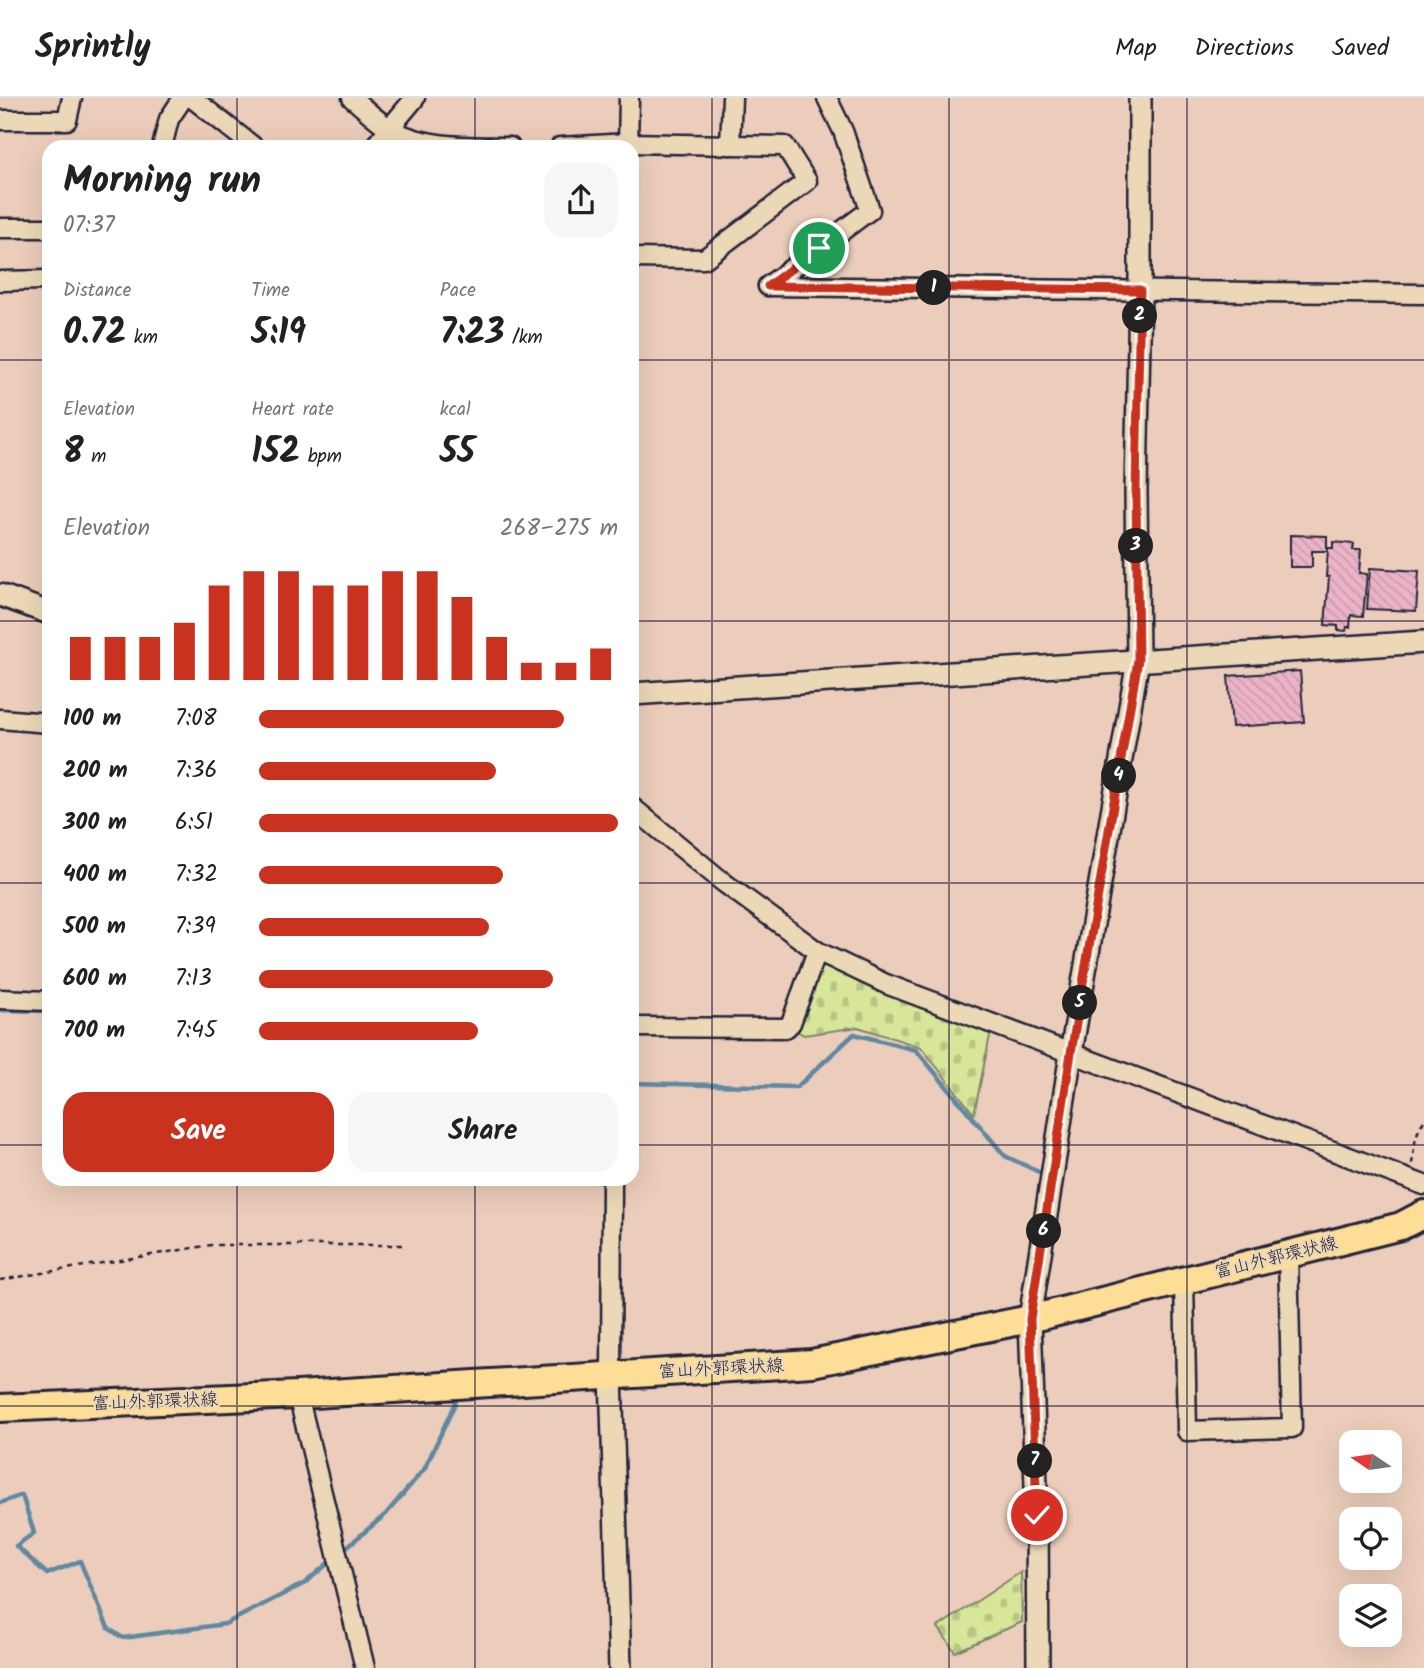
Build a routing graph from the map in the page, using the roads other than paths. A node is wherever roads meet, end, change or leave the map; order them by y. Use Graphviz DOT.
graph roads {
  1 [pos="72,98"];
  2 [pos="183,98"];
  3 [pos="191,98"];
  4 [pos="352,98"];
  5 [pos="415,98"];
  6 [pos="629,98"];
  7 [pos="732,98"];
  8 [pos="827,98"];
  9 [pos="1140,98"];
  10 [pos="0,120"];
  11 [pos="390,129"];
  12 [pos="164,140"];
  13 [pos="244,140"];
  14 [pos="380,140"];
  15 [pos="419,140"];
  16 [pos="628,140"];
  17 [pos="639,145"];
  18 [pos="730,145"];
  19 [pos="0,228"];
  20 [pos="42,229"];
  21 [pos="639,258"];
  22 [pos="42,280"];
  23 [pos="0,281"];
  24 [pos="1140,290"];
  25 [pos="1424,294"];
  26 [pos="0,596"];
  27 [pos="42,611"];
  28 [pos="1424,642"];
  29 [pos="1138,660"];
  30 [pos="639,694"];
  31 [pos="0,719"];
  32 [pos="42,722"];
  33 [pos="639,813"];
  34 [pos="817,951"];
  35 [pos="0,999"];
  36 [pos="42,1001"];
  37 [pos="639,1027"];
  38 [pos="1071,1053"];
  39 [pos="1417,1183"];
  40 [pos="612,1186"];
  41 [pos="1424,1214"];
  42 [pos="1288,1254"];
  43 [pos="1184,1280"];
  44 [pos="1030,1319"];
  45 [pos="611,1374"];
  46 [pos="298,1395"];
  47 [pos="0,1408"];
  48 [pos="365,1668"];
  49 [pos="620,1668"];
  50 [pos="1038,1668"];
  1 -- 10 [label="street"];
  2 -- 12 [label="street"];
  3 -- 13 [label="street"];
  4 -- 11 [label="street"];
  5 -- 11 [label="street"];
  6 -- 16 [label="street"];
  7 -- 18 [label="street"];
  8 -- 24 [label="street"];
  9 -- 24 [label="street"];
  11 -- 14 [label="street"];
  11 -- 15 [label="street"];
  17 -- 18 [label="street"];
  18 -- 21 [label="street"];
  19 -- 20 [label="street"];
  22 -- 23 [label="street"];
  24 -- 25 [label="street"];
  24 -- 29 [label="street"];
  26 -- 27 [label="street"];
  28 -- 29 [label="street"];
  29 -- 30 [label="street"];
  29 -- 38 [label="street"];
  31 -- 32 [label="street"];
  33 -- 34 [label="street"];
  34 -- 37 [label="street"];
  34 -- 38 [label="street"];
  35 -- 36 [label="street"];
  38 -- 39 [label="street"];
  38 -- 44 [label="street"];
  40 -- 45 [label="street"];
  41 -- 42 [label="main road, 富山外郭環状線"];
  42 -- 43 [label="main road, 富山外郭環状線"];
  42 -- 43 [label="street"];
  43 -- 44 [label="main road, 富山外郭環状線"];
  44 -- 45 [label="main road, 富山外郭環状線"];
  44 -- 50 [label="street"];
  45 -- 46 [label="main road, 富山外郭環状線"];
  45 -- 49 [label="street"];
  46 -- 47 [label="main road, 富山外郭環状線"];
  46 -- 48 [label="street"];
}
